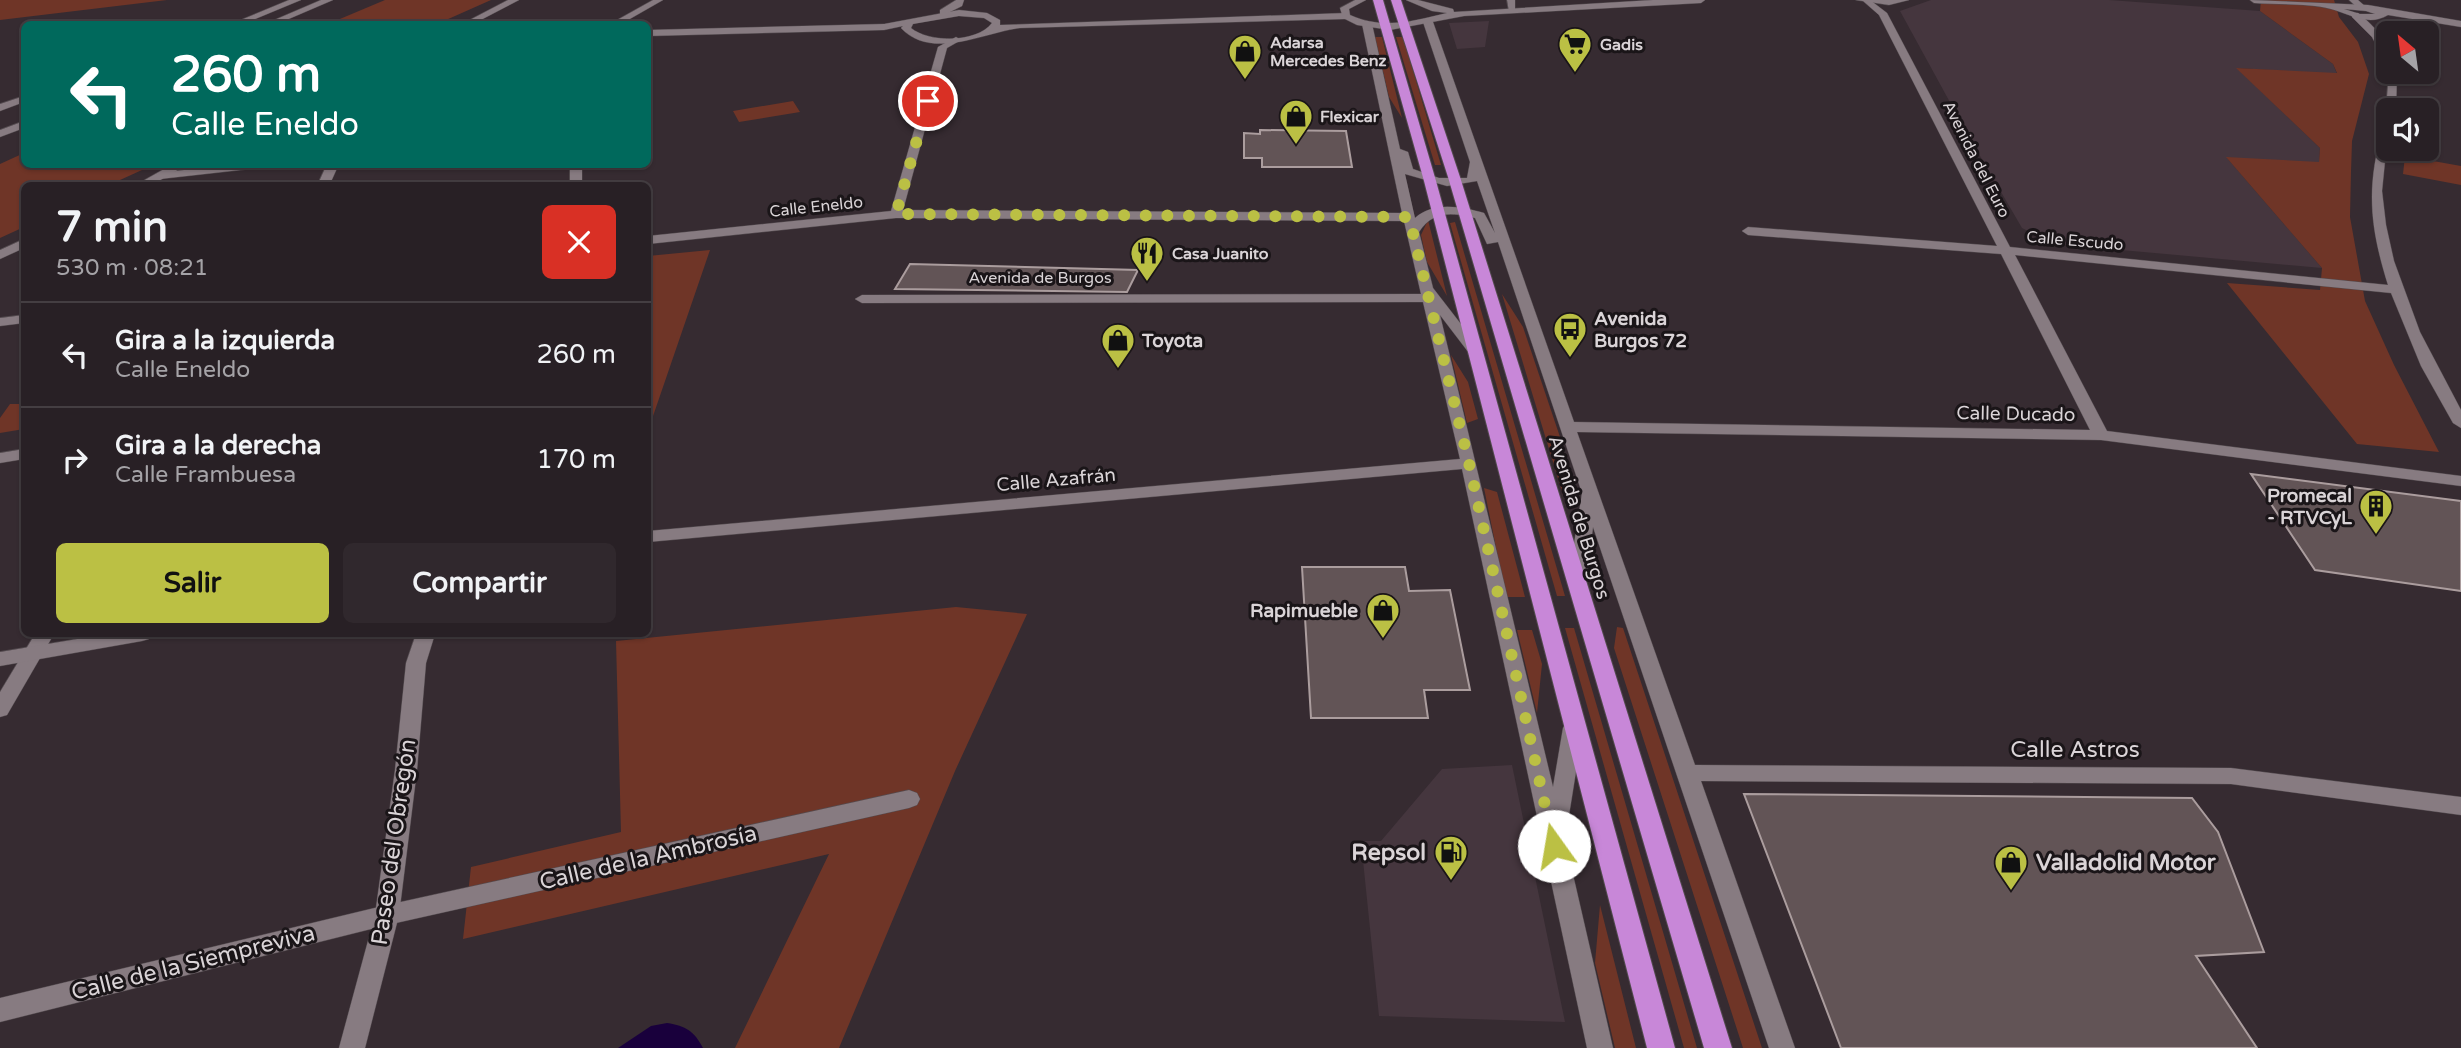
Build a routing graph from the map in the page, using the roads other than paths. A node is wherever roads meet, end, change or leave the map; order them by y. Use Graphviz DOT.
graph roads {
  1 [pos="297,0"];
  2 [pos="330,0"];
  3 [pos="515,0"];
  4 [pos="659,0"];
  5 [pos="1361,0"];
  6 [pos="1378,0"];
  7 [pos="1396,0"];
  8 [pos="1414,0"];
  9 [pos="1511,0"];
  10 [pos="1701,0"];
  11 [pos="1860,0"];
  12 [pos="1905,0"];
  13 [pos="2254,0"];
  14 [pos="1866,1"];
  15 [pos="960,2"];
  16 [pos="1885,6"];
  17 [pos="2355,6"];
  18 [pos="1512,10"];
  19 [pos="967,11"];
  20 [pos="943,12"];
  21 [pos="1346,16"];
  22 [pos="1433,16"];
  23 [pos="2376,18"];
  24 [pos="244,21"];
  25 [pos="278,21"];
  26 [pos="473,21"];
  27 [pos="620,21"];
  28 [pos="2377,21"];
  29 [pos="1367,24"];
  30 [pos="2461,24"];
  31 [pos="996,25"];
  32 [pos="908,27"];
  33 [pos="1387,27"];
  34 [pos="1405,27"];
  35 [pos="651,33"];
  36 [pos="939,43"];
  37 [pos="1447,81"];
  38 [pos="21,100"];
  39 [pos="0,108"];
  40 [pos="1386,116"];
  41 [pos="1436,120"];
  42 [pos="21,125"];
  43 [pos="0,134"];
  44 [pos="2378,161"];
  45 [pos="1476,162"];
  46 [pos="175,168"];
  47 [pos="232,168"];
  48 [pos="160,176"];
  49 [pos="1430,181"];
  50 [pos="149,182"];
  51 [pos="1457,184"];
  52 [pos="1465,211"];
  53 [pos="1438,212"];
  54 [pos="896,214"];
  55 [pos="1411,224"];
  56 [pos="1748,231"];
  57 [pos="651,240"];
  58 [pos="21,245"];
  59 [pos="2007,251"];
  60 [pos="0,256"];
  61 [pos="2398,290"];
  62 [pos="1427,292"];
  63 [pos="862,299"];
  64 [pos="1522,300"];
  65 [pos="21,319"];
  66 [pos="0,322"];
  67 [pos="1474,350"];
  68 [pos="2461,423"];
  69 [pos="1567,428"];
  70 [pos="2101,435"];
  71 [pos="21,454"];
  72 [pos="0,458"];
  73 [pos="1469,463"];
  74 [pos="2461,481"];
  75 [pos="1589,492"];
  76 [pos="651,537"];
  77 [pos="1576,585"];
  78 [pos="42,637"];
  79 [pos="125,637"];
  80 [pos="424,637"];
  81 [pos="32,653"];
  82 [pos="0,659"];
  83 [pos="0,710"];
  84 [pos="1574,724"];
  85 [pos="1687,773"];
  86 [pos="909,799"];
  87 [pos="2461,806"];
  88 [pos="1554,846"];
  89 [pos="387,915"];
  90 [pos="0,1010"];
  91 [pos="352,1048"];
  92 [pos="1600,1048"];
  93 [pos="1661,1048"];
  94 [pos="1718,1048"];
  95 [pos="1783,1048"];
  1 -- 24 [label="street"];
  2 -- 25 [label="street"];
  3 -- 26 [label="street"];
  4 -- 27 [label="street"];
  5 -- 21 [label="street"];
  6 -- 33 [label="highway"];
  7 -- 34 [label="highway, Avenida de Burgos"];
  8 -- 22 [label="street"];
  9 -- 18 [label="street"];
  10 -- 18 [label="street"];
  11 -- 14 [label="street"];
  12 -- 16 [label="street"];
  13 -- 17 [label="street"];
  14 -- 16 [label="street"];
  15 -- 19 [label="street"];
  15 -- 20 [label="street"];
  16 -- 59 [label="street, Avenida del Euro"];
  17 -- 23 [label="street"];
  17 -- 23 [label="street"];
  18 -- 22 [label="street"];
  19 -- 20 [label="street"];
  19 -- 31 [label="street"];
  20 -- 32 [label="street"];
  21 -- 29 [label="street"];
  21 -- 31 [label="street"];
  22 -- 34 [label="street"];
  22 -- 37 [label="street, Avenida de Burgos"];
  23 -- 28 [label="street"];
  23 -- 30 [label="street"];
  29 -- 33 [label="street"];
  29 -- 40 [label="street"];
  31 -- 36 [label="street"];
  32 -- 35 [label="street"];
  32 -- 36 [label="street"];
  33 -- 34 [label="street"];
  33 -- 49 [label="highway"];
  34 -- 41 [label="highway, Avenida de Burgos"];
  36 -- 54 [label="street"];
  37 -- 41 [label="street"];
  37 -- 45 [label="street, Avenida de Burgos"];
  38 -- 39 [label="street"];
  40 -- 49 [label="street"];
  40 -- 55 [label="street"];
  41 -- 51 [label="highway, Avenida de Burgos"];
  42 -- 43 [label="street"];
  44 -- 61 [label="street"];
  45 -- 51 [label="street"];
  45 -- 64 [label="street, Avenida de Burgos"];
  46 -- 48 [label="street"];
  47 -- 48 [label="street"];
  48 -- 50 [label="street"];
  49 -- 51 [label="street"];
  49 -- 53 [label="highway"];
  51 -- 52 [label="highway, Avenida de Burgos"];
  52 -- 53 [label="street"];
  52 -- 64 [label="street"];
  52 -- 77 [label="highway, Avenida de Burgos"];
  53 -- 55 [label="street"];
  53 -- 67 [label="highway"];
  54 -- 55 [label="street, Calle Eneldo"];
  54 -- 57 [label="street, Calle Eneldo"];
  55 -- 62 [label="street"];
  56 -- 59 [label="street, Calle Escudo"];
  58 -- 60 [label="street"];
  59 -- 61 [label="street, Calle Escudo"];
  59 -- 70 [label="street, Avenida del Euro"];
  61 -- 68 [label="street"];
  62 -- 63 [label="street, Avenida de Burgos"];
  62 -- 67 [label="street"];
  62 -- 73 [label="street"];
  64 -- 69 [label="street, Avenida de Burgos"];
  65 -- 66 [label="street"];
  67 -- 84 [label="highway"];
  69 -- 70 [label="street, Calle Ducado"];
  69 -- 75 [label="street, Avenida de Burgos"];
  70 -- 74 [label="street, Calle Ducado"];
  71 -- 72 [label="street"];
  73 -- 76 [label="street, Calle Azafrán"];
  73 -- 88 [label="street"];
  75 -- 77 [label="street"];
  75 -- 85 [label="street, Avenida de Burgos"];
  77 -- 94 [label="highway, Avenida de Burgos"];
  78 -- 81 [label="street"];
  79 -- 81 [label="street"];
  80 -- 89 [label="street, Paseo del Obregón"];
  81 -- 82 [label="street"];
  81 -- 83 [label="street"];
  84 -- 88 [label="street"];
  84 -- 93 [label="highway"];
  85 -- 87 [label="street, Calle Astros"];
  85 -- 95 [label="street, Avenida de Burgos"];
  86 -- 89 [label="street, Calle de la Ambrosía"];
  88 -- 92 [label="street"];
  89 -- 90 [label="street, Calle de la Siempreviva"];
  89 -- 91 [label="street, Paseo del Obregón"];
}
